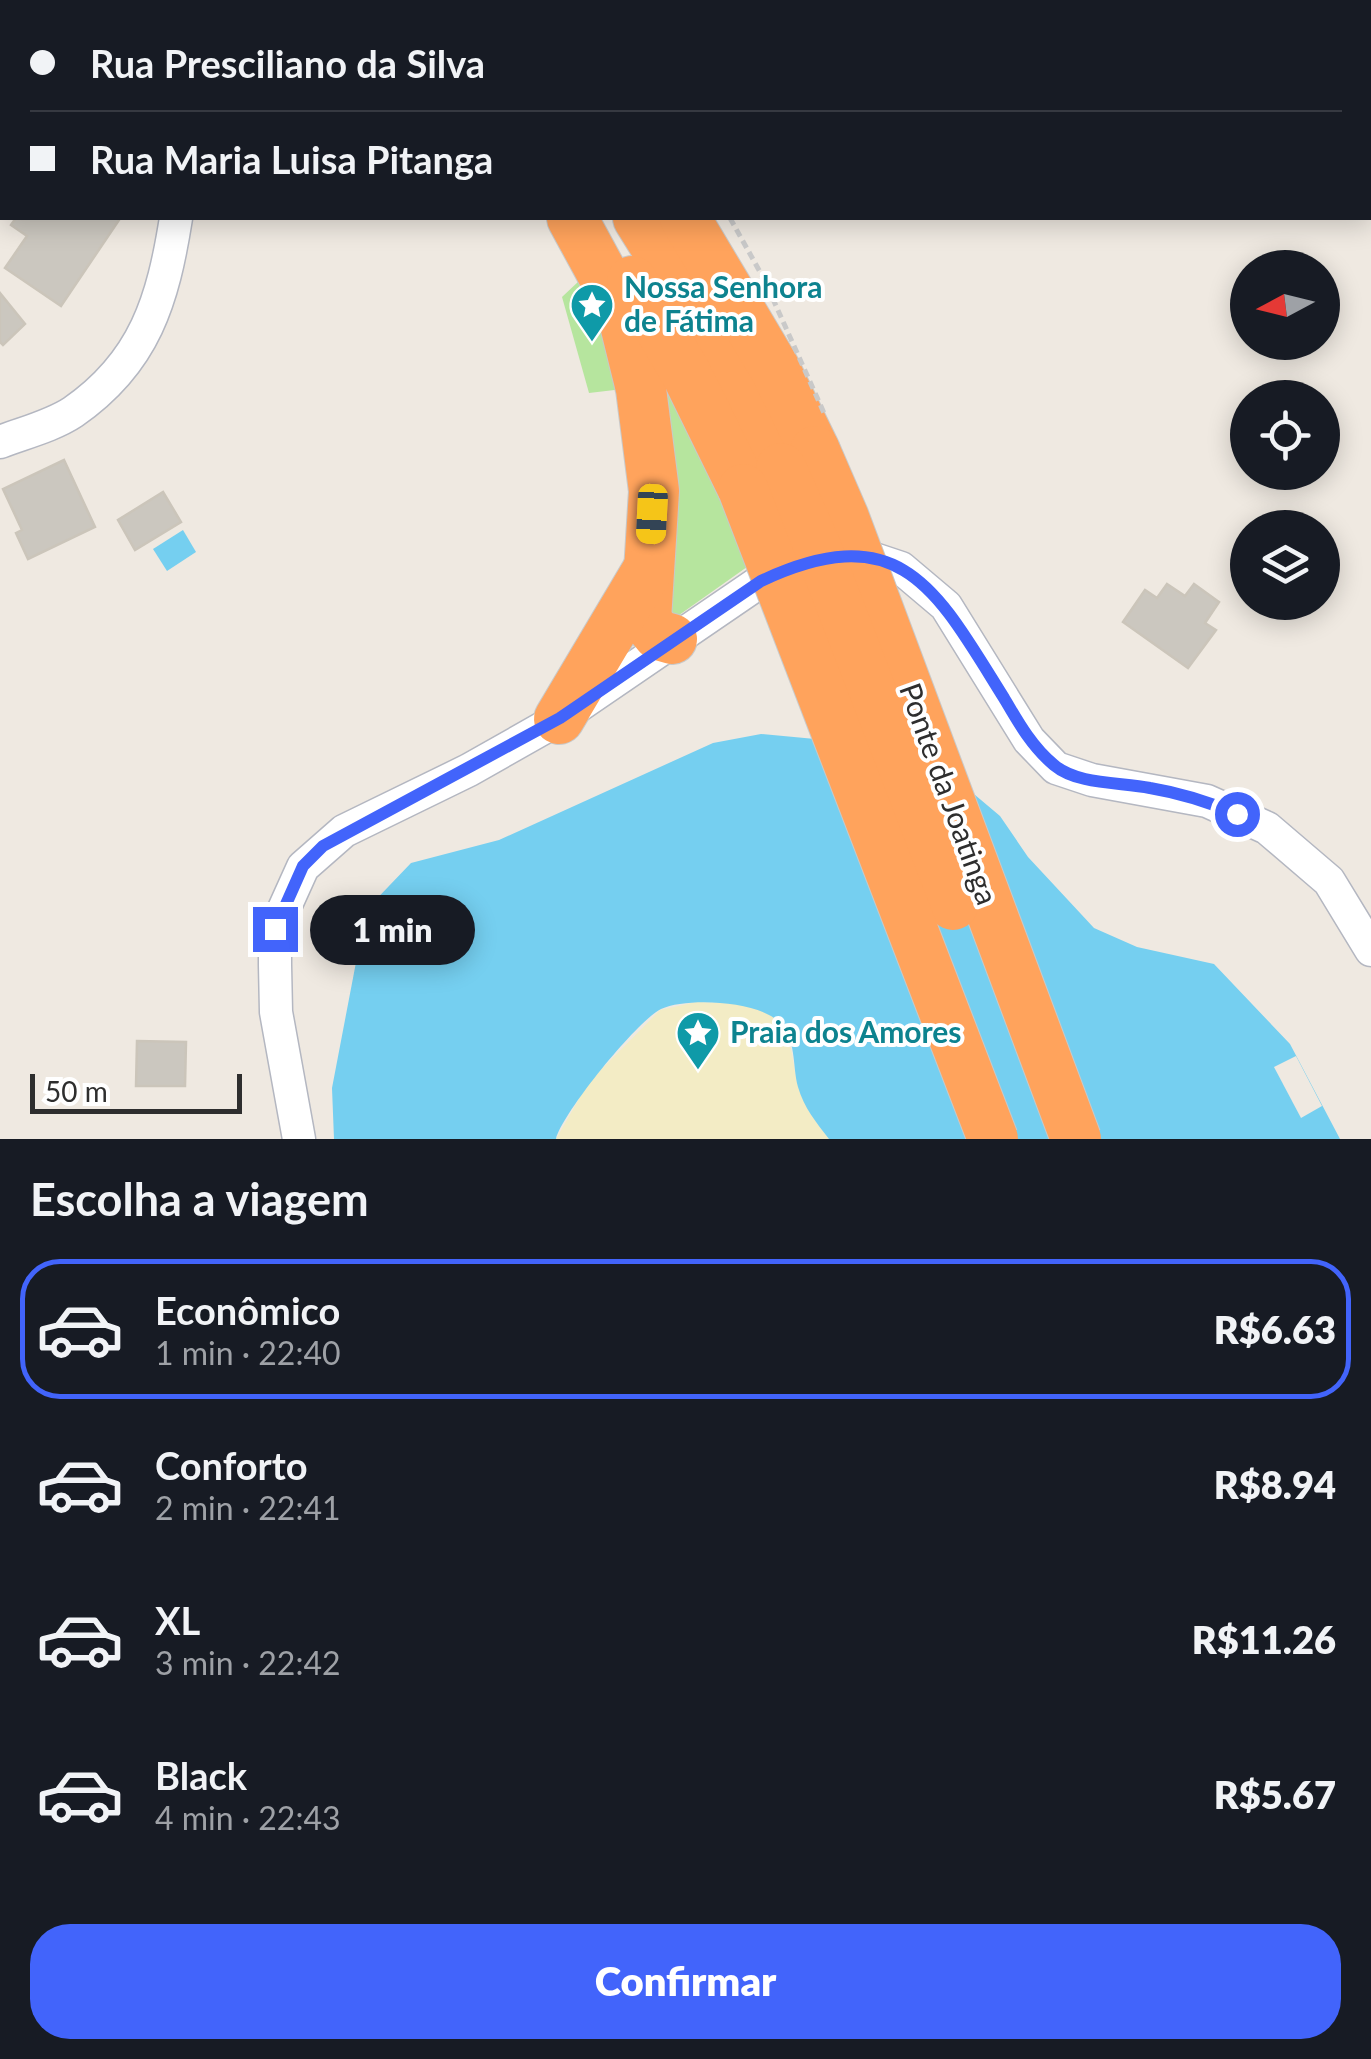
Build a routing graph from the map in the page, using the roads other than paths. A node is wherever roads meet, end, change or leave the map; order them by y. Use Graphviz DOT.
graph roads {
  1 [pos="176,220"];
  2 [pos="573,220"];
  3 [pos="593,220"];
  4 [pos="639,220"];
  5 [pos="686,220"];
  6 [pos="0,442"];
  7 [pos="780,469"];
  8 [pos="647,570"];
  9 [pos="769,577"];
  10 [pos="672,639"];
  11 [pos="560,718"];
  12 [pos="1371,950"];
  13 [pos="298,1139"];
  14 [pos="992,1139"];
  15 [pos="1041,1139"];
  16 [pos="1076,1139"];
  1 -- 6 [label="street"];
  2 -- 8 [label="highway"];
  3 -- 7 [label="highway"];
  4 -- 7 [label="highway"];
  5 -- 7 [label="highway"];
  7 -- 9 [label="highway, bridge"];
  7 -- 15 [label="highway, Ponte da Joatinga, bridge"];
  7 -- 16 [label="highway, Ponte da Joatinga, bridge"];
  8 -- 10 [label="highway"];
  8 -- 11 [label="highway"];
  9 -- 10 [label="street"];
  9 -- 12 [label="street"];
  9 -- 14 [label="highway, bridge"];
  10 -- 11 [label="street"];
  11 -- 13 [label="street"];
}
